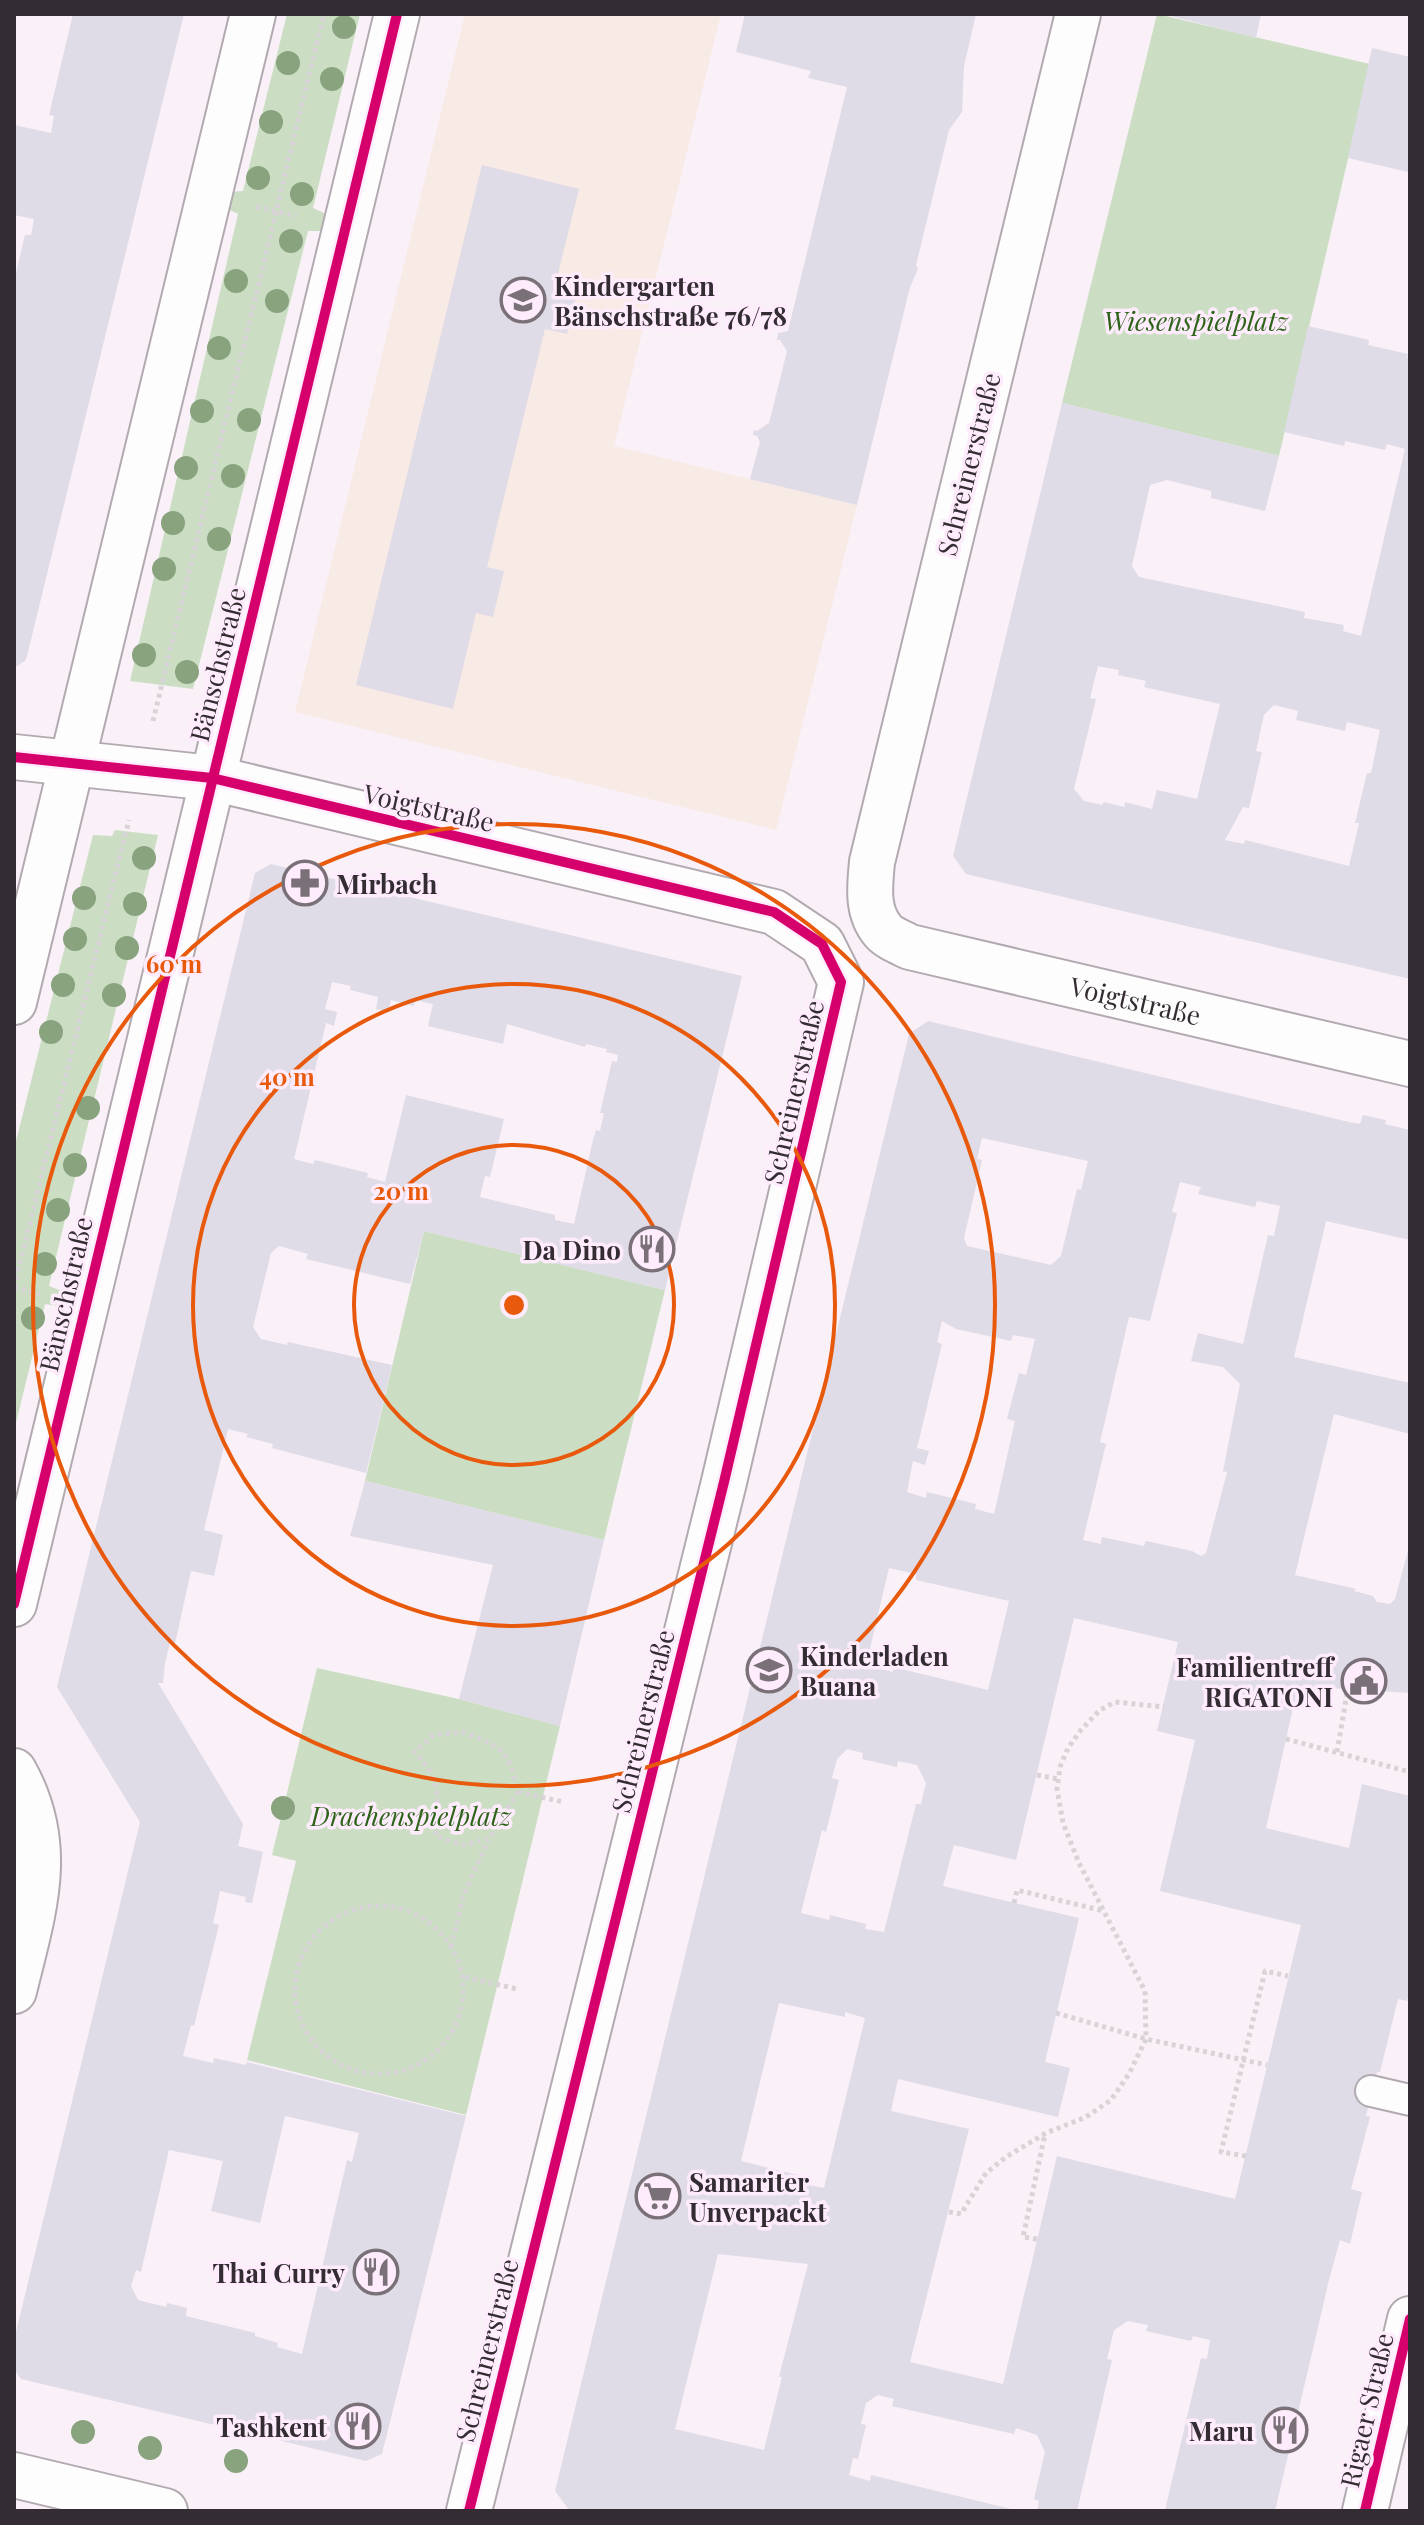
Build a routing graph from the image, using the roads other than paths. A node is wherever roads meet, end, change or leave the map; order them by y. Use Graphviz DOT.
graph roads {
  1 [pos="253,14"];
  2 [pos="397,14"];
  3 [pos="1078,14"];
  4 [pos="14,757"];
  5 [pos="72,762"];
  6 [pos="212,778"];
  7 [pos="875,916"];
  8 [pos="822,944"];
  9 [pos="14,1002"];
  10 [pos="1410,1064"];
  11 [pos="14,1604"];
  12 [pos="14,1771"];
  13 [pos="14,1991"];
  14 [pos="1371,2091"];
  15 [pos="1410,2100"];
  16 [pos="1410,2319"];
  17 [pos="14,2475"];
  18 [pos="165,2511"];
  19 [pos="469,2511"];
  20 [pos="1365,2511"];
  1 -- 5 [label="street"];
  2 -- 6 [label="street, Bänschstraße"];
  3 -- 7 [label="street, Schreinerstraße"];
  4 -- 5 [label="street, Voigtstraße"];
  5 -- 6 [label="street, Voigtstraße"];
  5 -- 9 [label="street"];
  6 -- 8 [label="street, Voigtstraße"];
  6 -- 11 [label="street, Bänschstraße"];
  7 -- 10 [label="street, Voigtstraße"];
  8 -- 19 [label="street, Schreinerstraße"];
  12 -- 13 [label="street"];
  14 -- 15 [label="lane"];
  16 -- 20 [label="street, Rigaer Straße"];
  17 -- 18 [label="street"];
}
